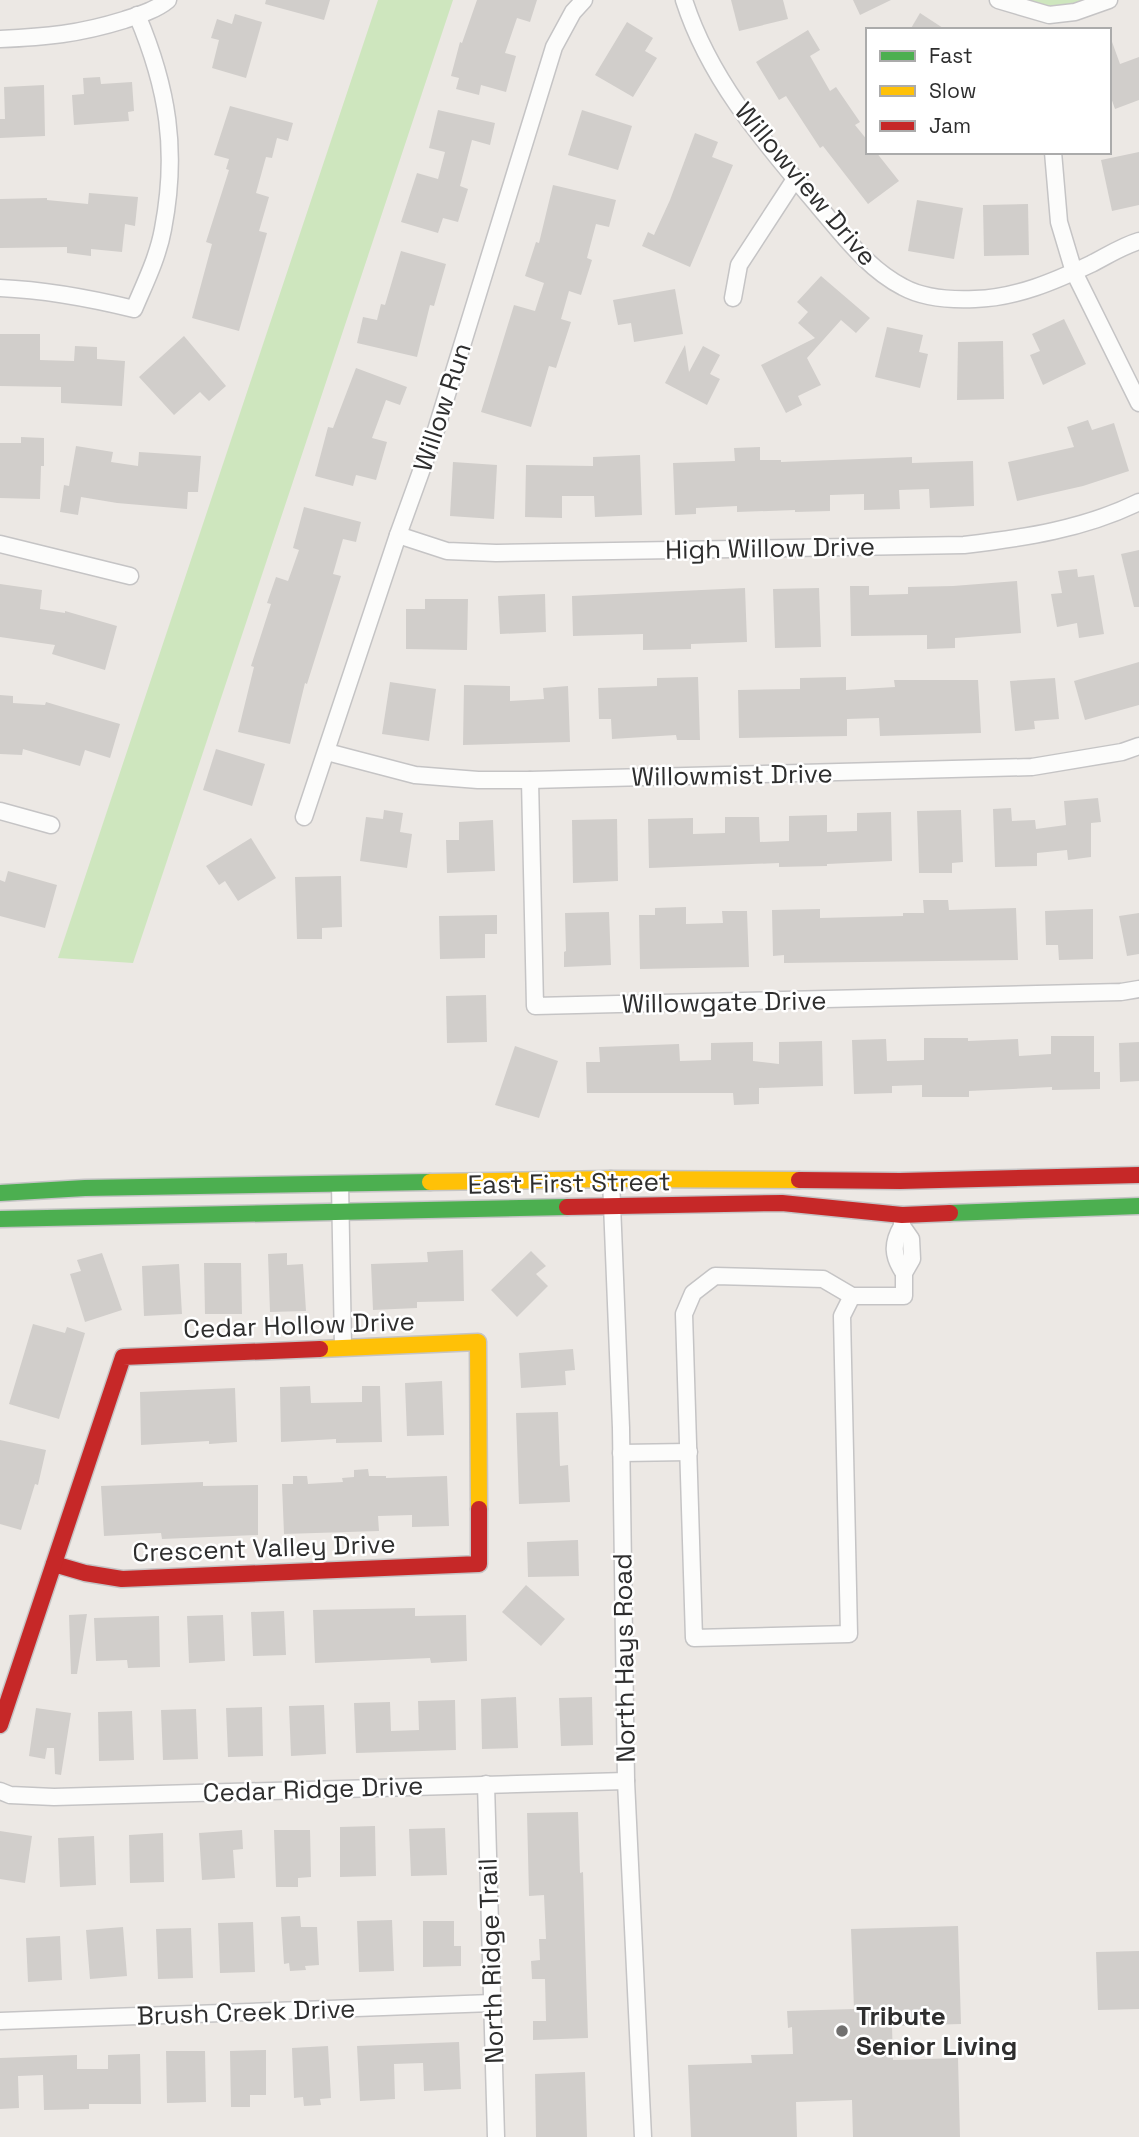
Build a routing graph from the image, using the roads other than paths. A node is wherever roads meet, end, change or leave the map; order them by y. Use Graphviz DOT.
graph roads {
  1 [pos="169,0"];
  2 [pos="584,0"];
  3 [pos="684,0"];
  4 [pos="998,0"];
  5 [pos="1109,0"];
  6 [pos="137,15"];
  7 [pos="1050,23"];
  8 [pos="0,39"];
  9 [pos="1053,154"];
  10 [pos="795,178"];
  11 [pos="1139,241"];
  12 [pos="1074,272"];
  13 [pos="0,288"];
  14 [pos="733,298"];
  15 [pos="1139,402"];
  16 [pos="1139,502"];
  17 [pos="398,535"];
  18 [pos="0,544"];
  19 [pos="130,576"];
  20 [pos="1139,746"];
  21 [pos="327,752"];
  22 [pos="530,780"];
  23 [pos="0,811"];
  24 [pos="304,817"];
  25 [pos="51,825"];
  26 [pos="1139,989"];
  27 [pos="1139,1175"];
  28 [pos="611,1179"];
  29 [pos="340,1184"];
  30 [pos="85,1188"];
  31 [pos="0,1193"];
  32 [pos="901,1204"];
  33 [pos="1139,1206"];
  34 [pos="612,1207"];
  35 [pos="340,1212"];
  36 [pos="87,1216"];
  37 [pos="0,1219"];
  38 [pos="852,1296"];
  39 [pos="343,1347"];
  40 [pos="621,1452"];
  41 [pos="689,1452"];
  42 [pos="54,1564"];
  43 [pos="479,1564"];
  44 [pos="0,1725"];
  45 [pos="626,1781"];
  46 [pos="486,1784"];
  47 [pos="0,1791"];
  48 [pos="492,2003"];
  49 [pos="0,2021"];
  50 [pos="496,2137"];
  51 [pos="643,2137"];
  1 -- 6 [label="street"];
  2 -- 17 [label="street, Willow Run"];
  3 -- 10 [label="street, Willowview Drive"];
  4 -- 7 [label="street"];
  5 -- 7 [label="street"];
  6 -- 8 [label="street"];
  6 -- 13 [label="street"];
  9 -- 12 [label="street"];
  10 -- 12 [label="street, Willowview Drive"];
  10 -- 14 [label="street"];
  11 -- 12 [label="street, Willowview Drive"];
  12 -- 15 [label="street"];
  16 -- 17 [label="street, High Willow Drive"];
  17 -- 21 [label="street, Willow Run"];
  18 -- 19 [label="street"];
  20 -- 22 [label="street, Willowmist Drive"];
  21 -- 22 [label="street, Willowmist Drive"];
  21 -- 24 [label="street, Willow Run"];
  22 -- 26 [label="street, Willowgate Drive"];
  23 -- 25 [label="street"];
  27 -- 32 [label="main road, East First Street"];
  28 -- 29 [label="main road, East First Street"];
  28 -- 32 [label="main road, East First Street"];
  28 -- 34 [label="street, North Hays Road"];
  29 -- 30 [label="main road, East First Street"];
  29 -- 35 [label="street"];
  30 -- 31 [label="main road, East First Street"];
  30 -- 36 [label="main road"];
  32 -- 33 [label="main road, East First Street"];
  32 -- 34 [label="main road, East First Street"];
  32 -- 38 [label="street"];
  34 -- 35 [label="main road, East First Street"];
  34 -- 40 [label="street, North Hays Road"];
  35 -- 36 [label="main road, East First Street"];
  35 -- 39 [label="street"];
  36 -- 37 [label="main road, East First Street"];
  38 -- 41 [label="street"];
  38 -- 41 [label="street"];
  39 -- 42 [label="main road, Cedar Hollow Drive"];
  39 -- 43 [label="main road, Cedar Hollow Drive"];
  40 -- 41 [label="street"];
  40 -- 45 [label="street, North Hays Road"];
  42 -- 43 [label="main road, Crescent Valley Drive"];
  42 -- 44 [label="main road"];
  45 -- 46 [label="street, Cedar Ridge Drive"];
  45 -- 51 [label="street, North Hays Road"];
  46 -- 47 [label="street, Cedar Ridge Drive"];
  46 -- 48 [label="street, North Ridge Trail"];
  48 -- 49 [label="street, Brush Creek Drive"];
  48 -- 50 [label="street, North Ridge Trail"];
}
